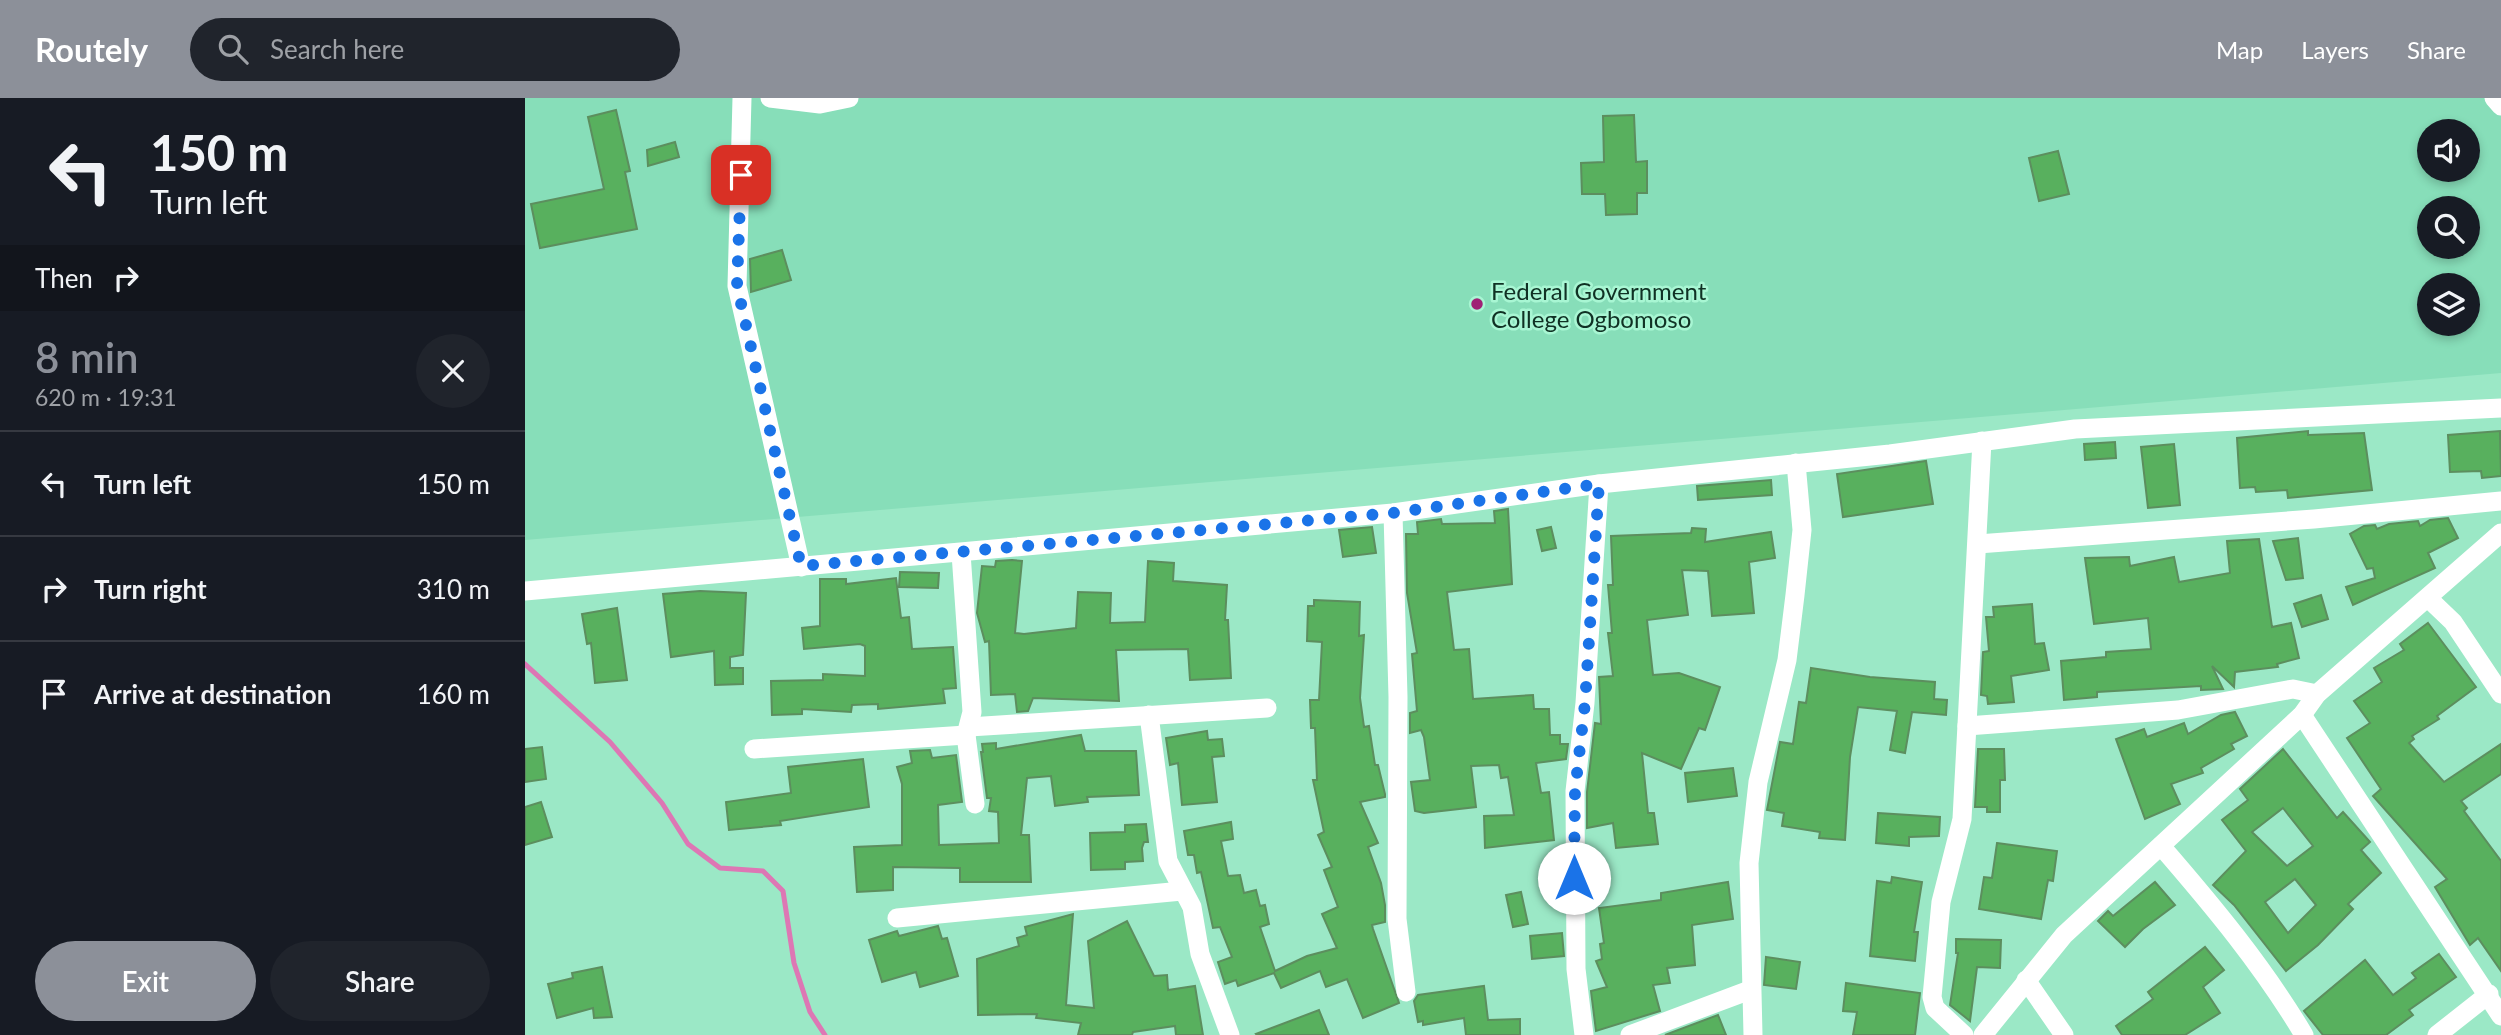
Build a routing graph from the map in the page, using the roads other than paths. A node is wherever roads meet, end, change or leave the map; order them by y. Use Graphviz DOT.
graph roads {
  1 [pos="742,98"];
  2 [pos="770,98"];
  3 [pos="849,98"];
  4 [pos="2494,98"];
  5 [pos="2501,106"];
  6 [pos="2501,408"];
  7 [pos="1982,441"];
  8 [pos="1796,463"];
  9 [pos="1599,484"];
  10 [pos="2501,501"];
  11 [pos="1393,513"];
  12 [pos="2501,533"];
  13 [pos="1978,544"];
  14 [pos="961,553"];
  15 [pos="801,566"];
  16 [pos="525,591"];
  17 [pos="2429,599"];
  18 [pos="2317,694"];
  19 [pos="2501,694"];
  20 [pos="1267,708"];
  21 [pos="1149,715"];
  22 [pos="2302,715"];
  23 [pos="1966,726"];
  24 [pos="967,731"];
  25 [pos="754,749"];
  26 [pos="975,804"];
  27 [pos="2161,846"];
  28 [pos="1182,891"];
  29 [pos="897,918"];
  30 [pos="2026,980"];
  31 [pos="1750,990"];
  32 [pos="1406,992"];
  33 [pos="2489,994"];
  34 [pos="2501,1016"];
  35 [pos="1230,1035"];
  36 [pos="1584,1035"];
  37 [pos="1630,1035"];
  38 [pos="1753,1035"];
  39 [pos="1964,1035"];
  40 [pos="1983,1035"];
  41 [pos="2064,1035"];
  42 [pos="2304,1035"];
  43 [pos="2437,1035"];
  1 -- 15 [label="street"];
  2 -- 3 [label="street"];
  4 -- 5 [label="street"];
  6 -- 7 [label="street"];
  7 -- 8 [label="street"];
  7 -- 13 [label="street"];
  8 -- 9 [label="street"];
  8 -- 31 [label="street"];
  9 -- 11 [label="street"];
  9 -- 36 [label="street"];
  10 -- 13 [label="street"];
  11 -- 14 [label="street"];
  11 -- 32 [label="street"];
  12 -- 17 [label="street"];
  13 -- 23 [label="street"];
  14 -- 15 [label="street"];
  14 -- 24 [label="street"];
  15 -- 16 [label="street"];
  17 -- 18 [label="street"];
  17 -- 19 [label="street"];
  18 -- 22 [label="street"];
  18 -- 23 [label="street"];
  20 -- 21 [label="street"];
  21 -- 24 [label="street"];
  21 -- 28 [label="street"];
  22 -- 27 [label="street"];
  22 -- 33 [label="street"];
  23 -- 39 [label="street"];
  24 -- 25 [label="street"];
  24 -- 26 [label="street"];
  27 -- 30 [label="street"];
  27 -- 42 [label="street"];
  28 -- 29 [label="street"];
  28 -- 35 [label="street"];
  30 -- 40 [label="street"];
  30 -- 41 [label="street"];
  31 -- 37 [label="street"];
  31 -- 38 [label="street"];
  33 -- 34 [label="street"];
  33 -- 43 [label="street"];
}
